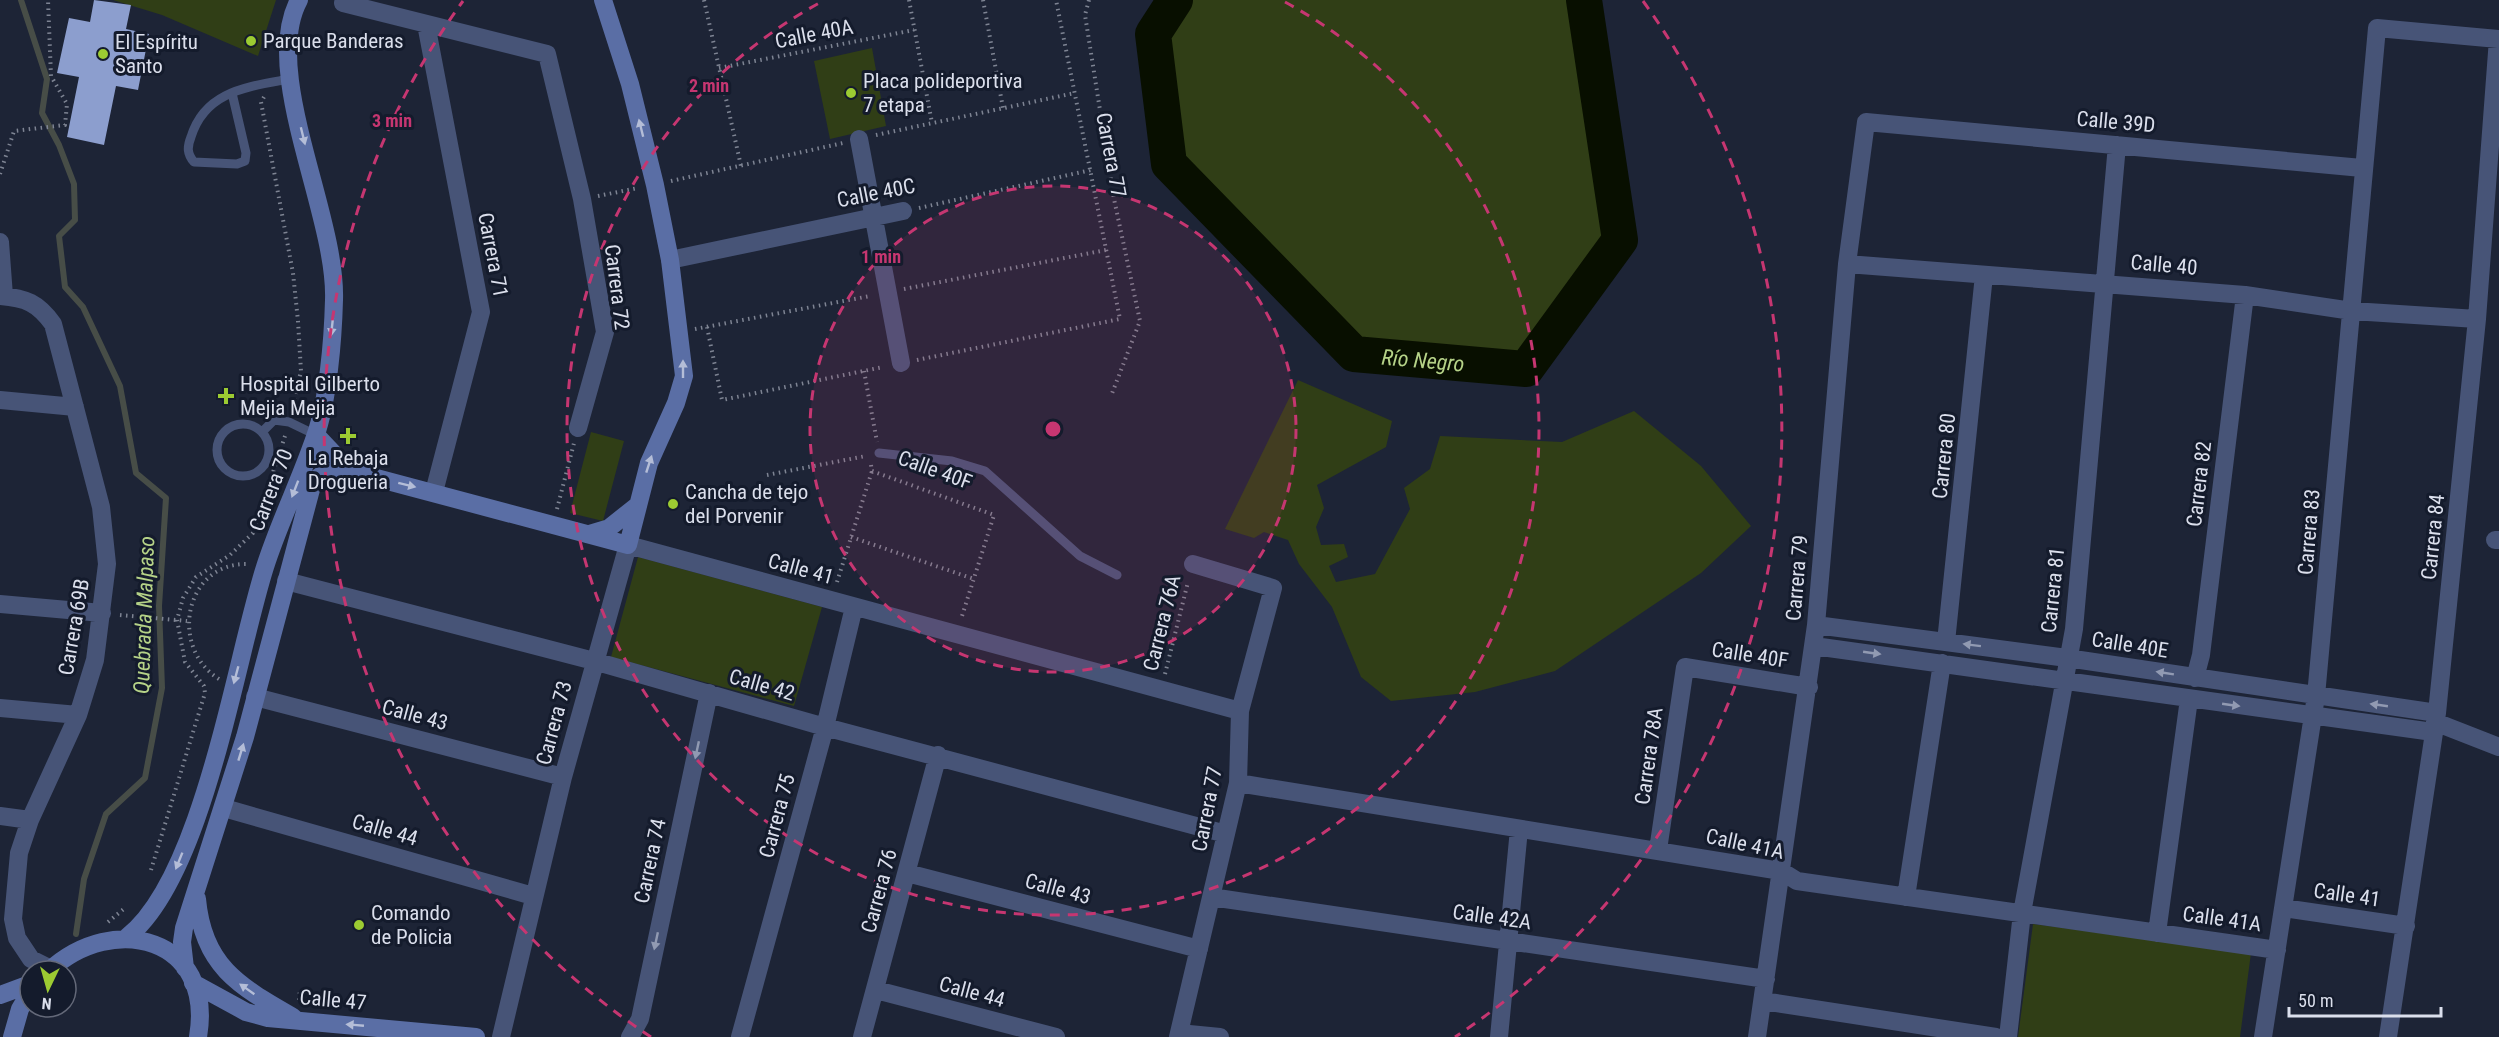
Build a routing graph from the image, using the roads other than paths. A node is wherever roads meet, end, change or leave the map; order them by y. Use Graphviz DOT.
graph roads {
  1 [pos="299,0"];
  2 [pos="603,0"];
  3 [pos="343,3"];
  4 [pos="426,24"];
  5 [pos="2498,39"];
  6 [pos="280,81"];
  7 [pos="232,93"];
  8 [pos="1866,122"];
  9 [pos="859,139"];
  10 [pos="2117,145"];
  11 [pos="2362,168"];
  12 [pos="903,212"];
  13 [pos="874,217"];
  14 [pos="0,242"];
  15 [pos="670,260"];
  16 [pos="1847,264"];
  17 [pos="1984,275"];
  18 [pos="2105,283"];
  19 [pos="2245,295"];
  20 [pos="2,296"];
  21 [pos="2352,311"];
  22 [pos="2477,319"];
  23 [pos="901,363"];
  24 [pos="0,400"];
  25 [pos="75,406"];
  26 [pos="578,428"];
  27 [pos="262,432"];
  28 [pos="316,435"];
  29 [pos="879,453"];
  30 [pos="350,471"];
  31 [pos="434,492"];
  32 [pos="638,505"];
  33 [pos="588,534"];
  34 [pos="628,545"];
  35 [pos="1193,564"];
  36 [pos="1117,575"];
  37 [pos="286,582"];
  38 [pos="0,604"];
  39 [pos="854,607"];
  40 [pos="109,614"];
  41 [pos="1816,625"];
  42 [pos="1946,642"];
  43 [pos="1814,646"];
  44 [pos="2067,658"];
  45 [pos="594,662"];
  46 [pos="1942,663"];
  47 [pos="1684,668"];
  48 [pos="2195,678"];
  49 [pos="2064,681"];
  50 [pos="1809,687"];
  51 [pos="709,693"];
  52 [pos="2316,696"];
  53 [pos="255,697"];
  54 [pos="2189,699"];
  55 [pos="0,708"];
  56 [pos="1240,711"];
  57 [pos="78,715"];
  58 [pos="2311,717"];
  59 [pos="2435,722"];
  60 [pos="825,727"];
  61 [pos="2499,747"];
  62 [pos="938,755"];
  63 [pos="563,777"];
  64 [pos="1238,783"];
  65 [pos="224,808"];
  66 [pos="0,816"];
  67 [pos="30,820"];
  68 [pos="1520,830"];
  69 [pos="1226,834"];
  70 [pos="1658,850"];
  71 [pos="1781,871"];
  72 [pos="907,873"];
  73 [pos="196,888"];
  74 [pos="533,896"];
  75 [pos="1211,897"];
  76 [pos="1906,897"];
  77 [pos="2283,908"];
  78 [pos="2022,913"];
  79 [pos="7,918"];
  80 [pos="2406,926"];
  81 [pos="2157,933"];
  82 [pos="127,937"];
  83 [pos="1508,942"];
  84 [pos="1199,950"];
  85 [pos="2277,950"];
  86 [pos="34,959"];
  87 [pos="66,959"];
  88 [pos="189,976"];
  89 [pos="1766,979"];
  90 [pos="18,988"];
  91 [pos="876,990"];
  92 [pos="0,995"];
  93 [pos="1763,1001"];
  94 [pos="18,1016"];
  95 [pos="297,1019"];
  96 [pos="1178,1035"];
  97 [pos="12,1037"];
  98 [pos="198,1037"];
  99 [pos="476,1037"];
  100 [pos="501,1037"];
  101 [pos="630,1037"];
  102 [pos="740,1037"];
  103 [pos="862,1037"];
  104 [pos="1056,1037"];
  105 [pos="1220,1037"];
  106 [pos="1499,1037"];
  107 [pos="1757,1037"];
  108 [pos="1996,1037"];
  109 [pos="2008,1037"];
  110 [pos="2263,1037"];
  111 [pos="2388,1037"];
  1 -- 6 [label="street, Carrera 70"];
  15 -- 2 [label="street, one-way"];
  3 -- 4 [label="street"];
  4 -- 26 [label="street, Carrera 72"];
  4 -- 31 [label="street, Carrera 71"];
  5 -- 11 [label="street, Carrera 83"];
  5 -- 22 [label="street, Carrera 84"];
  6 -- 7 [label="lane"];
  6 -- 28 [label="street, Carrera 70, one-way"];
  7 -- 7 [label="lane"];
  8 -- 10 [label="street, Calle 39D"];
  8 -- 16 [label="street, Carrera 79"];
  9 -- 13 [label="street"];
  10 -- 11 [label="street, Calle 39D"];
  10 -- 18 [label="street, Carrera 81"];
  11 -- 21 [label="street, Carrera 83"];
  12 -- 13 [label="street, Calle 40C"];
  13 -- 15 [label="street, Calle 40C"];
  13 -- 23 [label="street"];
  14 -- 20 [label="street"];
  32 -- 15 [label="street, Carrera 73, one-way"];
  16 -- 17 [label="street, Calle 40"];
  16 -- 41 [label="street, Carrera 79"];
  17 -- 18 [label="street, Calle 40"];
  17 -- 42 [label="street, Carrera 80"];
  18 -- 19 [label="street, Calle 40"];
  18 -- 44 [label="street, Carrera 81"];
  19 -- 21 [label="street, Calle 40"];
  19 -- 48 [label="street, Carrera 82"];
  20 -- 25 [label="street, Carrera 69B"];
  21 -- 22 [label="street, Calle 40"];
  21 -- 52 [label="street, Carrera 83"];
  22 -- 59 [label="street, Carrera 84"];
  24 -- 25 [label="street"];
  25 -- 40 [label="street, Carrera 69B"];
  27 -- 27 [label="lane"];
  27 -- 28 [label="lane"];
  28 -- 30 [label="street"];
  28 -- 82 [label="street, Carrera 70, one-way"];
  29 -- 36 [label="lane"];
  30 -- 31 [label="street, Calle 41, one-way"];
  30 -- 37 [label="street, Carrera 70"];
  31 -- 33 [label="street, Calle 41"];
  32 -- 33 [label="street"];
  32 -- 34 [label="street, Carrera 73"];
  33 -- 34 [label="street, Calle 41"];
  34 -- 39 [label="street, Calle 41"];
  34 -- 45 [label="street, Carrera 73"];
  35 -- 56 [label="street, Carrera 77"];
  37 -- 45 [label="street, Calle 42"];
  37 -- 53 [label="street, Carrera 70"];
  38 -- 40 [label="street"];
  39 -- 56 [label="street, Calle 41"];
  39 -- 60 [label="street, Carrera 75"];
  40 -- 57 [label="street, Carrera 69B"];
  41 -- 42 [label="street, Calle 40E"];
  41 -- 43 [label="street, Carrera 79"];
  44 -- 42 [label="street, Calle 40E, one-way"];
  43 -- 46 [label="street, one-way"];
  43 -- 50 [label="street, Carrera 79"];
  48 -- 44 [label="street, Calle 40E, one-way"];
  44 -- 49 [label="street, Carrera 81"];
  45 -- 51 [label="street, Calle 42"];
  45 -- 63 [label="street, Carrera 73"];
  46 -- 49 [label="street"];
  46 -- 76 [label="street"];
  47 -- 50 [label="street, Calle 40F"];
  47 -- 70 [label="street, Carrera 78A"];
  48 -- 52 [label="street, Calle 40E"];
  49 -- 54 [label="street"];
  49 -- 78 [label="street, Carrera 81"];
  50 -- 71 [label="street, Carrera 79"];
  51 -- 60 [label="street, Calle 42"];
  51 -- 101 [label="street, Carrera 74, one-way"];
  52 -- 58 [label="street, Carrera 83"];
  59 -- 52 [label="street, Calle 40E, one-way"];
  53 -- 63 [label="street, Calle 43"];
  65 -- 53 [label="street, Carrera 70, one-way"];
  54 -- 58 [label="street, one-way"];
  54 -- 81 [label="street"];
  55 -- 57 [label="street"];
  56 -- 64 [label="street, Carrera 77"];
  57 -- 67 [label="street, Carrera 69B"];
  58 -- 59 [label="street"];
  58 -- 77 [label="street, Carrera 83"];
  59 -- 61 [label="street"];
  59 -- 80 [label="street, Carrera 84"];
  60 -- 62 [label="street, Calle 42"];
  60 -- 102 [label="street, Carrera 75"];
  62 -- 69 [label="street, Calle 42"];
  62 -- 72 [label="street, Carrera 76"];
  63 -- 74 [label="street, Carrera 73"];
  64 -- 68 [label="street, Calle 41A"];
  64 -- 69 [label="street, Carrera 77"];
  65 -- 73 [label="street, Carrera 70"];
  65 -- 74 [label="street, Calle 44"];
  66 -- 67 [label="street"];
  67 -- 79 [label="street, Carrera 69B"];
  68 -- 70 [label="street, Calle 41A"];
  68 -- 83 [label="street"];
  69 -- 75 [label="street, Carrera 77"];
  70 -- 71 [label="street, Calle 41A"];
  71 -- 76 [label="street, Calle 41A"];
  71 -- 89 [label="street, Carrera 79"];
  72 -- 84 [label="street, Calle 43"];
  72 -- 91 [label="street, Carrera 76"];
  73 -- 88 [label="street, Carrera 70"];
  95 -- 73 [label="street, one-way"];
  74 -- 100 [label="street, Carrera 73"];
  75 -- 83 [label="street, Calle 42A"];
  75 -- 84 [label="street, Carrera 77"];
  76 -- 78 [label="street, Calle 41A"];
  77 -- 80 [label="street, Calle 41"];
  77 -- 85 [label="street, Carrera 83"];
  78 -- 81 [label="street, Calle 41A"];
  78 -- 109 [label="street, Carrera 81"];
  79 -- 86 [label="street, Carrera 69B"];
  80 -- 111 [label="street, Carrera 84"];
  81 -- 85 [label="street, Calle 41A"];
  82 -- 87 [label="street"];
  82 -- 88 [label="street, Calle 47"];
  83 -- 89 [label="street, Calle 42A"];
  83 -- 106 [label="street"];
  84 -- 96 [label="street, Carrera 77"];
  85 -- 110 [label="street, Carrera 83"];
  88 -- 95 [label="street, Calle 47"];
  88 -- 98 [label="street, Carrera 70"];
  89 -- 93 [label="street, Carrera 79"];
  90 -- 92 [label="street"];
  91 -- 103 [label="street, Carrera 76"];
  91 -- 104 [label="street, Calle 44"];
  93 -- 107 [label="street, Carrera 79"];
  93 -- 108 [label="street"];
  94 -- 97 [label="street"];
  99 -- 95 [label="street, Calle 47, one-way"];
  96 -- 105 [label="street"];
}
